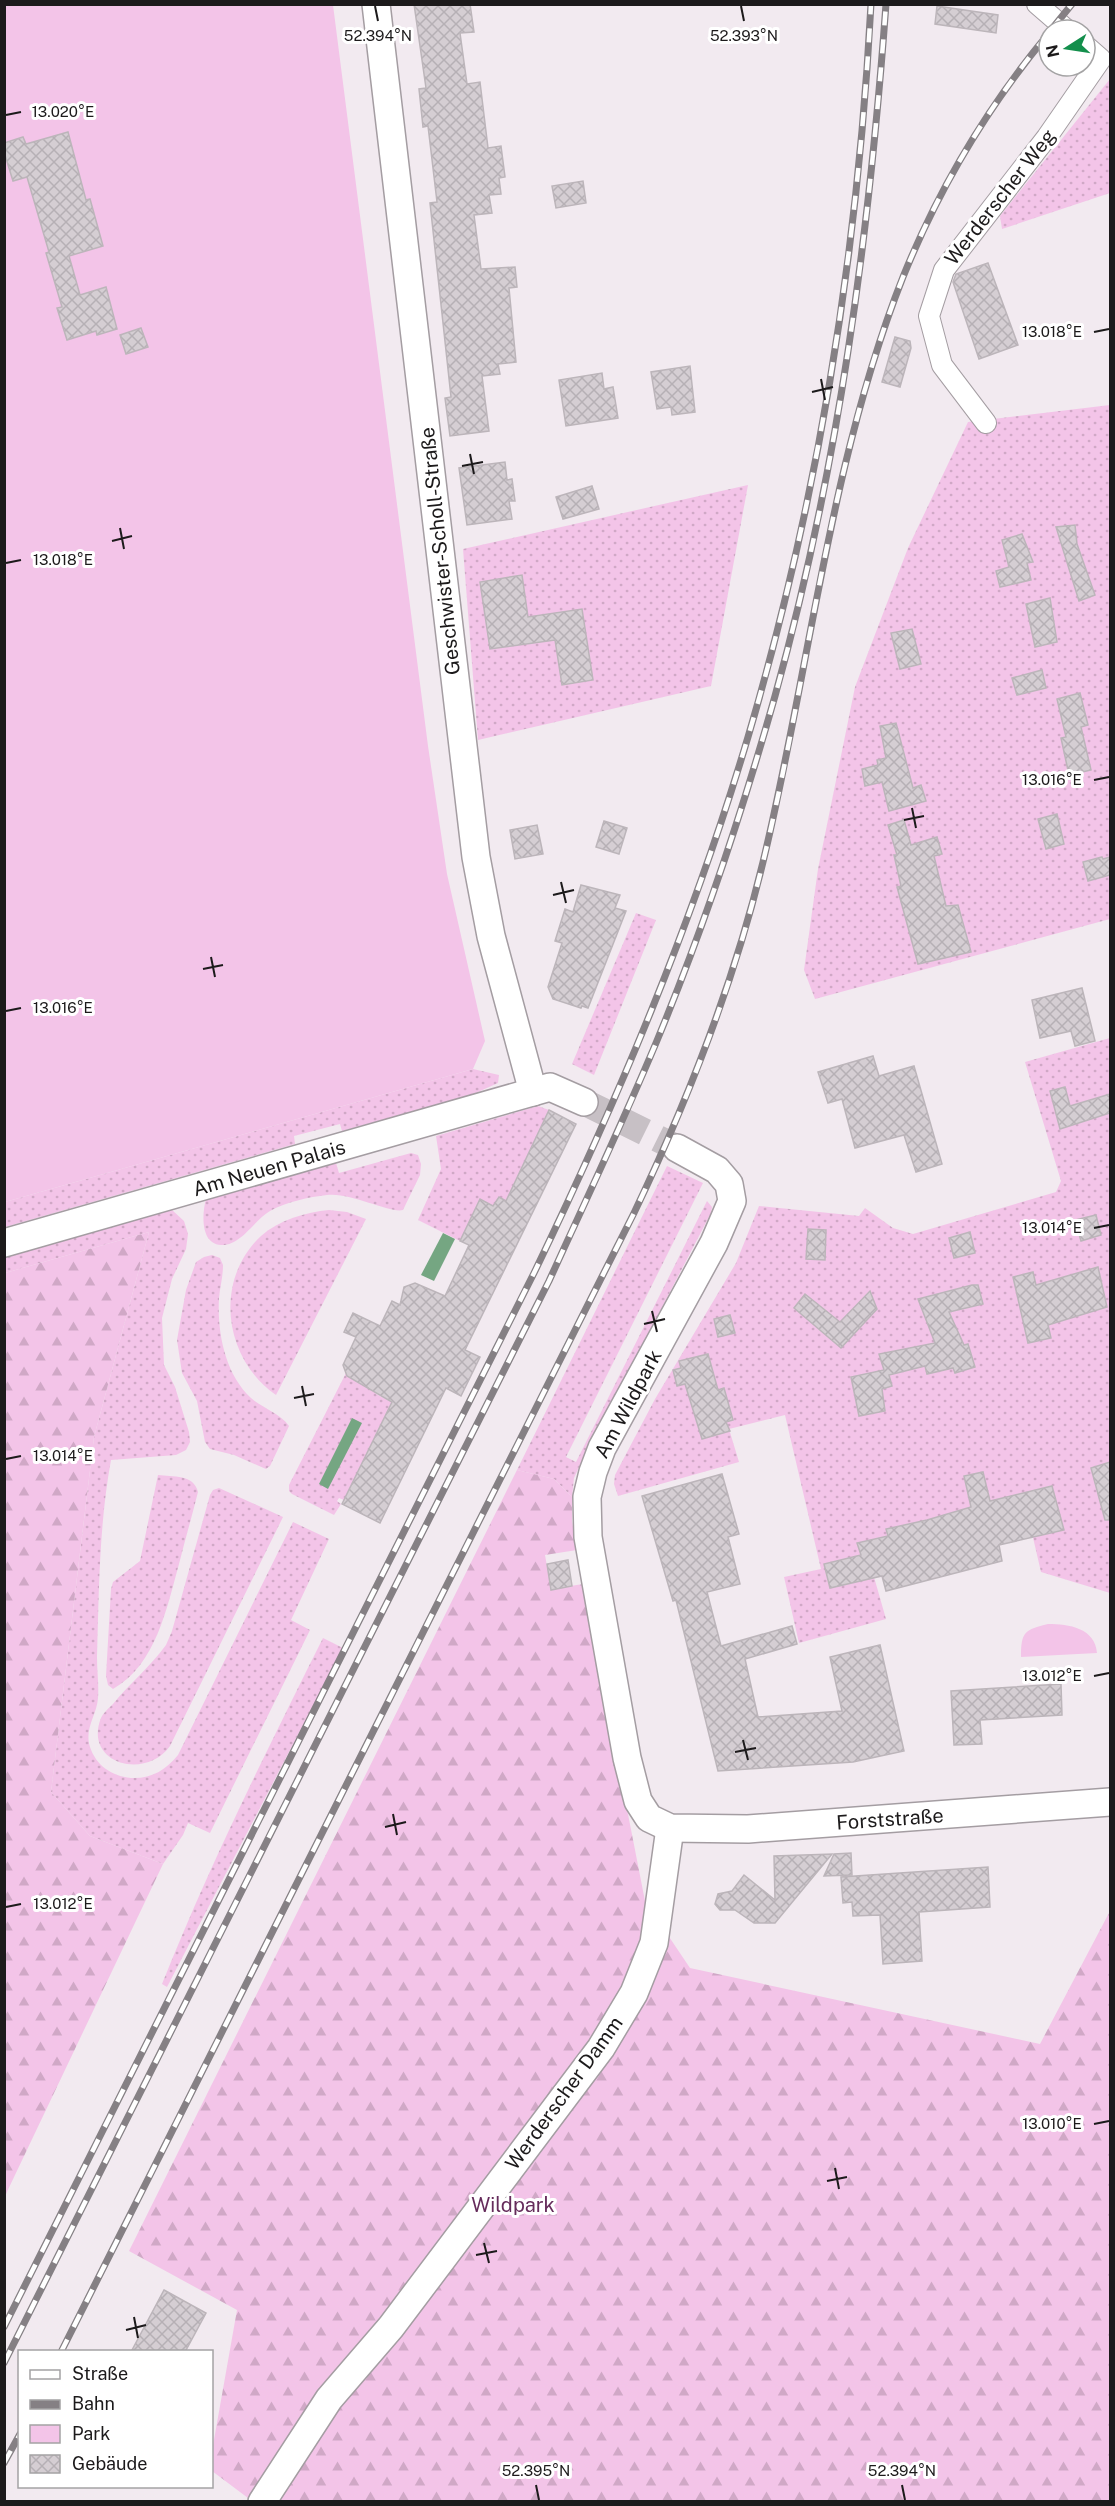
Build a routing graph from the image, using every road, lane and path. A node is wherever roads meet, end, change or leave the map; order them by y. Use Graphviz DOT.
graph roads {
  1 [pos="376,4"];
  2 [pos="1037,4"];
  3 [pos="1053,18"];
  4 [pos="1088,78"];
  5 [pos="987,423"];
  6 [pos="533,1092"];
  7 [pos="584,1102"];
  8 [pos="677,1148"];
  9 [pos="4,1243"];
  10 [pos="1110,1802"];
  11 [pos="670,1828"];
  12 [pos="262,2502"];
  1 -- 6 [label="street, Geschwister-Scholl-Straße"];
  2 -- 3 [label="street"];
  4 -- 5 [label="street, Werderscher Weg"];
  6 -- 7 [label="street"];
  6 -- 9 [label="street, Am Neuen Palais"];
  8 -- 11 [label="street, Am Wildpark"];
  10 -- 11 [label="street, Forststraße"];
  11 -- 12 [label="street, Werderscher Damm"];
}
